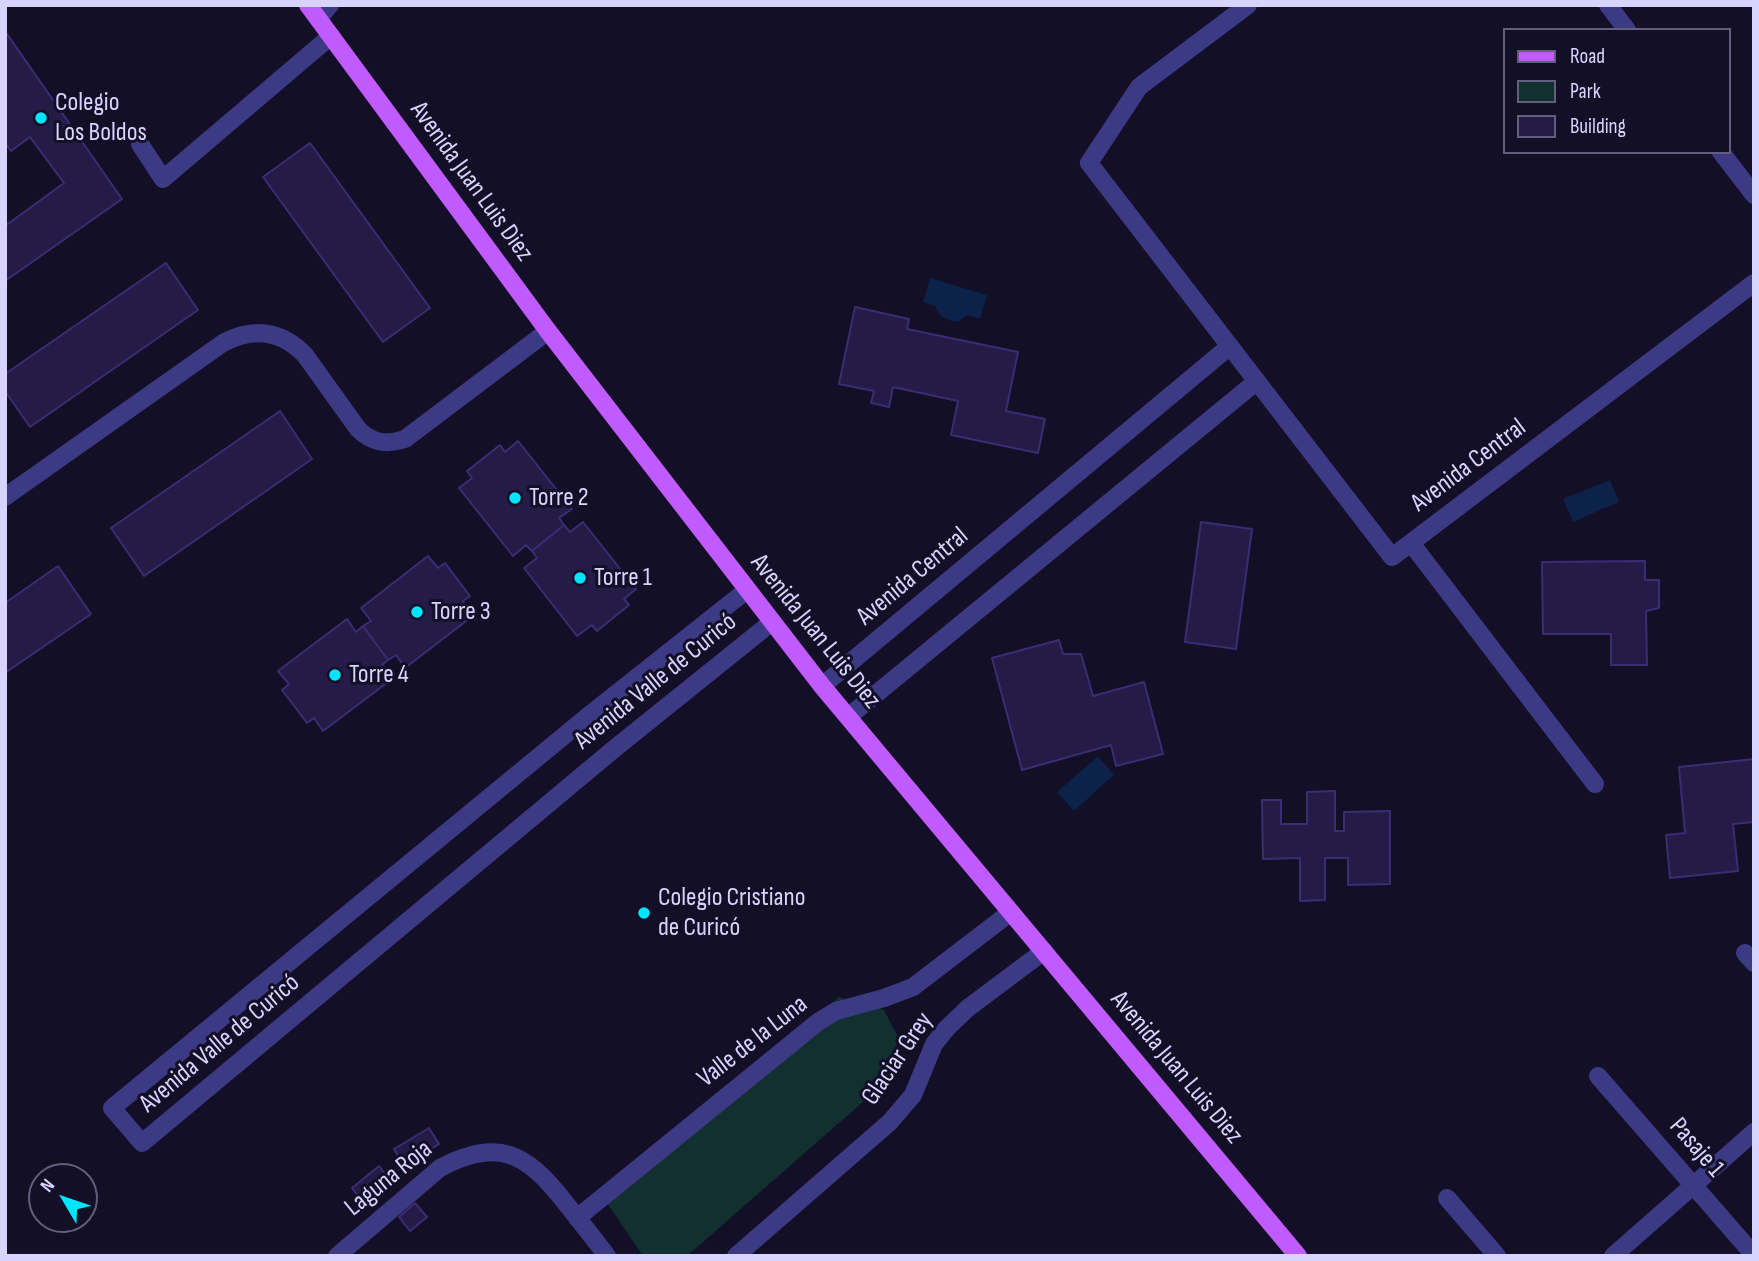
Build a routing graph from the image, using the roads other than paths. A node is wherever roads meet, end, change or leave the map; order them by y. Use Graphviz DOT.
graph roads {
  1 [pos="1248,5"];
  2 [pos="1608,5"];
  3 [pos="319,10"];
  4 [pos="1625,28"];
  5 [pos="331,36"];
  6 [pos="140,144"];
  7 [pos="1723,154"];
  8 [pos="1754,195"];
  9 [pos="1754,283"];
  10 [pos="548,331"];
  11 [pos="1230,346"];
  12 [pos="1256,381"];
  13 [pos="5,497"];
  14 [pos="1411,543"];
  15 [pos="747,590"];
  16 [pos="772,622"];
  17 [pos="822,686"];
  18 [pos="848,717"];
  19 [pos="1595,784"];
  20 [pos="1011,912"];
  21 [pos="1044,951"];
  22 [pos="1598,1076"];
  23 [pos="1754,1132"];
  24 [pos="1694,1186"];
  25 [pos="1447,1198"];
  26 [pos="577,1218"];
  27 [pos="1754,1255"];
  28 [pos="337,1256"];
  29 [pos="607,1256"];
  30 [pos="736,1256"];
  31 [pos="1298,1256"];
  32 [pos="1497,1256"];
  33 [pos="1613,1256"];
  1 -- 11 [label="street, Avenida Central"];
  2 -- 4 [label="street"];
  3 -- 5 [label="main road, Avenida Juan Luis Diez"];
  5 -- 6 [label="street"];
  5 -- 10 [label="main road, Avenida Juan Luis Diez"];
  7 -- 8 [label="street"];
  9 -- 14 [label="street, Avenida Central"];
  10 -- 13 [label="street"];
  10 -- 15 [label="main road, Avenida Juan Luis Diez"];
  11 -- 12 [label="street, Avenida Central"];
  11 -- 17 [label="street, Avenida Central"];
  12 -- 14 [label="street, Avenida Central"];
  12 -- 18 [label="street"];
  14 -- 19 [label="street"];
  15 -- 16 [label="main road, Avenida Juan Luis Diez"];
  15 -- 16 [label="street, Avenida Valle de Curicó"];
  16 -- 17 [label="main road, Avenida Juan Luis Diez"];
  17 -- 18 [label="main road, Avenida Juan Luis Diez"];
  18 -- 20 [label="main road, Avenida Juan Luis Diez"];
  20 -- 21 [label="main road, Avenida Juan Luis Diez"];
  20 -- 26 [label="street, Valle de la Luna"];
  21 -- 30 [label="street, Glaciar Grey"];
  21 -- 31 [label="main road, Avenida Juan Luis Diez"];
  22 -- 24 [label="street, Pasaje 1"];
  23 -- 24 [label="street"];
  24 -- 27 [label="street, Pasaje 1"];
  24 -- 33 [label="street"];
  25 -- 32 [label="street"];
  26 -- 28 [label="street, Laguna Roja"];
  26 -- 29 [label="street, Laguna Roja"];
}
